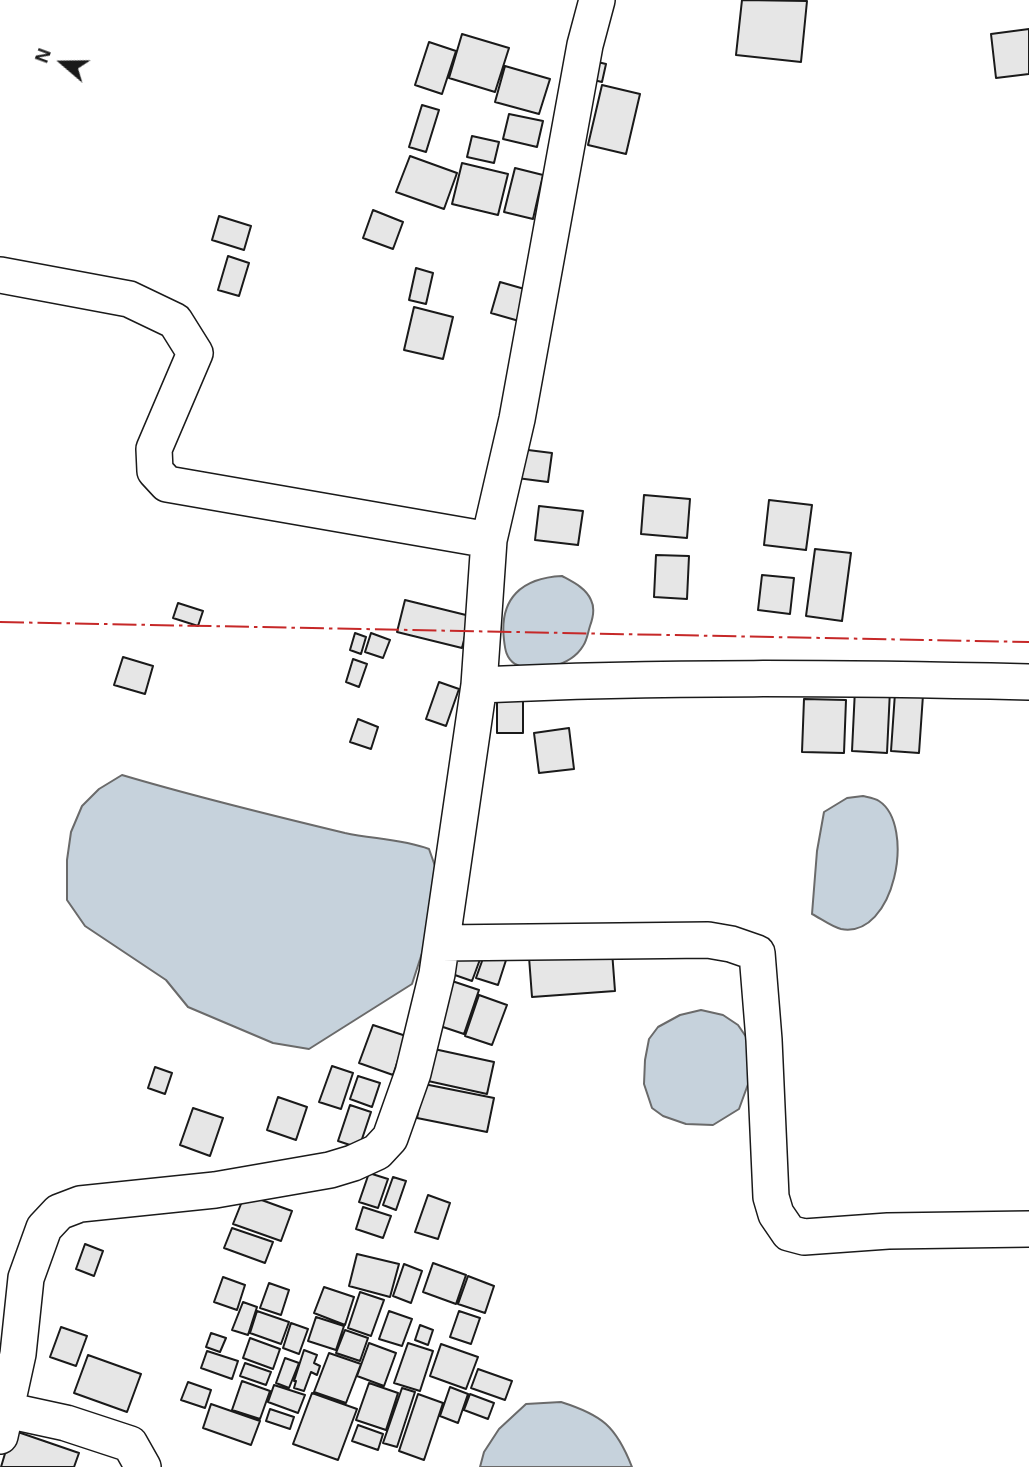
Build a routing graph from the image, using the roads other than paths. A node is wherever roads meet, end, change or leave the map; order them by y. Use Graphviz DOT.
graph roads {
  1 [pos="597,0"];
  2 [pos="0,275"];
  3 [pos="489,540"];
  4 [pos="1029,682"];
  5 [pos="479,685"];
  6 [pos="442,943"];
  7 [pos="1029,1229"];
  8 [pos="3,1423"];
  9 [pos="143,1467"];
  1 -- 3 [label="street"];
  2 -- 3 [label="street"];
  3 -- 5 [label="street"];
  4 -- 5 [label="street"];
  5 -- 6 [label="street"];
  6 -- 7 [label="street"];
  6 -- 8 [label="street"];
  8 -- 9 [label="street"];
}
